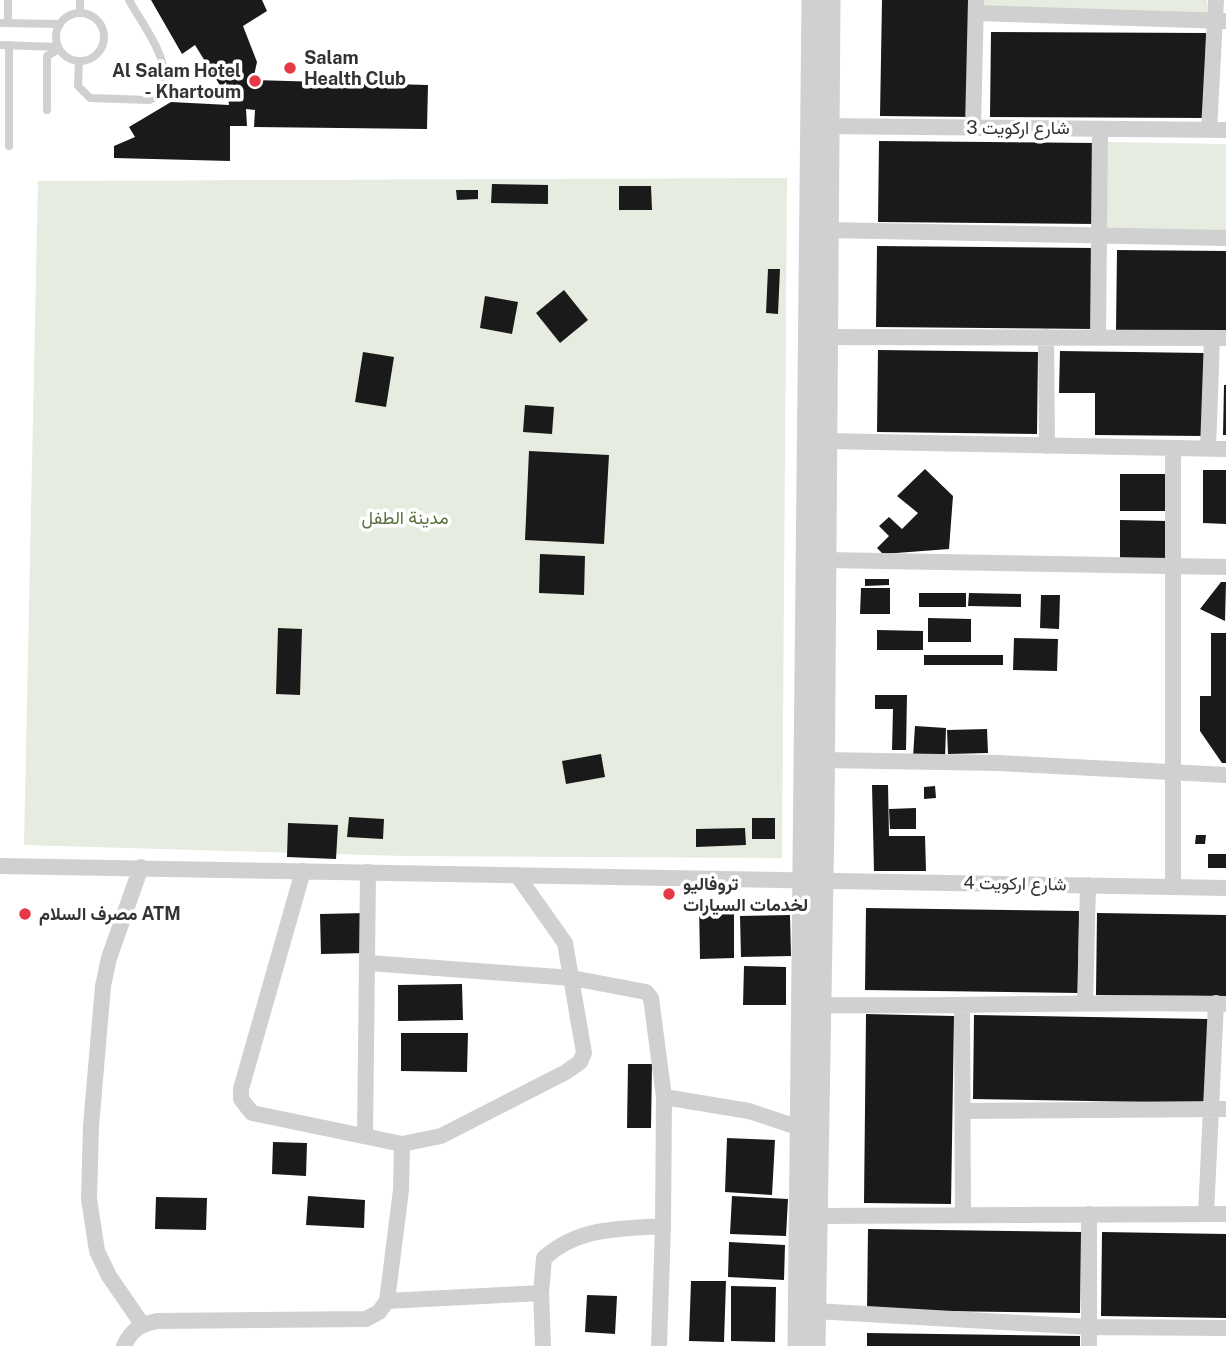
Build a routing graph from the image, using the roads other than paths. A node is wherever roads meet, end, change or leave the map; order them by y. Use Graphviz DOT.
graph roads {
  1 [pos="8,0"];
  2 [pos="80,0"];
  3 [pos="129,0"];
  4 [pos="812,0"];
  5 [pos="830,0"];
  6 [pos="1216,0"];
  7 [pos="976,7"];
  8 [pos="80,13"];
  9 [pos="1221,21"];
  10 [pos="4,23"];
  11 [pos="60,24"];
  12 [pos="4,45"];
  13 [pos="59,48"];
  14 [pos="79,61"];
  15 [pos="47,110"];
  16 [pos="820,126"];
  17 [pos="973,128"];
  18 [pos="1100,129"];
  19 [pos="1218,130"];
  20 [pos="9,146"];
  21 [pos="827,230"];
  22 [pos="1098,236"];
  23 [pos="1226,238"];
  24 [pos="826,337"];
  25 [pos="1046,337"];
  26 [pos="1098,338"];
  27 [pos="1219,338"];
  28 [pos="826,441"];
  29 [pos="1047,446"];
  30 [pos="1173,449"];
  31 [pos="1208,449"];
  32 [pos="1226,449"];
  33 [pos="825,560"];
  34 [pos="1175,566"];
  35 [pos="1226,567"];
  36 [pos="824,760"];
  37 [pos="1175,772"];
  38 [pos="1226,775"];
  39 [pos="0,866"];
  40 [pos="141,867"];
  41 [pos="303,871"];
  42 [pos="369,872"];
  43 [pos="517,875"];
  44 [pos="814,881"];
  45 [pos="1088,885"];
  46 [pos="1173,887"];
  47 [pos="1226,888"];
  48 [pos="369,963"];
  49 [pos="572,978"];
  50 [pos="1084,1003"];
  51 [pos="821,1004"];
  52 [pos="1221,1004"];
  53 [pos="962,1007"];
  54 [pos="664,1097"];
  55 [pos="1219,1108"];
  56 [pos="963,1111"];
  57 [pos="800,1128"];
  58 [pos="365,1136"];
  59 [pos="402,1144"];
  60 [pos="963,1214"];
  61 [pos="1089,1214"];
  62 [pos="1206,1214"];
  63 [pos="1226,1214"];
  64 [pos="817,1216"];
  65 [pos="663,1226"];
  66 [pos="541,1293"];
  67 [pos="387,1301"];
  68 [pos="815,1311"];
  69 [pos="142,1324"];
  70 [pos="1089,1326"];
  71 [pos="1226,1328"];
  72 [pos="124,1346"];
  73 [pos="543,1346"];
  74 [pos="659,1346"];
  75 [pos="797,1346"];
  76 [pos="815,1346"];
  77 [pos="1089,1346"];
  1 -- 10 [label="lane"];
  2 -- 8 [label="lane"];
  3 -- 14 [label="lane"];
  4 -- 16 [label="street"];
  5 -- 16 [label="street"];
  6 -- 9 [label="street"];
  7 -- 9 [label="street"];
  7 -- 17 [label="street"];
  8 -- 11 [label="lane"];
  8 -- 14 [label="lane"];
  9 -- 19 [label="street"];
  10 -- 11 [label="lane"];
  11 -- 13 [label="lane"];
  12 -- 13 [label="lane"];
  12 -- 20 [label="lane"];
  13 -- 14 [label="lane"];
  13 -- 15 [label="lane"];
  16 -- 17 [label="street, شارع اركويت 3"];
  16 -- 21 [label="street"];
  16 -- 44 [label="street"];
  17 -- 18 [label="street, شارع اركويت 3"];
  18 -- 19 [label="street, شارع اركويت 3"];
  18 -- 22 [label="street"];
  21 -- 22 [label="street"];
  21 -- 24 [label="street"];
  22 -- 23 [label="street"];
  22 -- 26 [label="street"];
  24 -- 25 [label="street"];
  24 -- 28 [label="street"];
  25 -- 26 [label="street"];
  25 -- 29 [label="street"];
  26 -- 27 [label="street"];
  27 -- 31 [label="street"];
  28 -- 29 [label="street"];
  28 -- 33 [label="street"];
  29 -- 30 [label="street"];
  30 -- 31 [label="street"];
  30 -- 34 [label="street"];
  31 -- 32 [label="street"];
  33 -- 34 [label="street"];
  33 -- 36 [label="street"];
  34 -- 35 [label="street"];
  34 -- 37 [label="street"];
  36 -- 37 [label="street"];
  36 -- 44 [label="street"];
  37 -- 38 [label="street"];
  37 -- 46 [label="street"];
  39 -- 40 [label="street, شارع اركويت 4"];
  40 -- 41 [label="street, شارع اركويت 4"];
  40 -- 69 [label="street"];
  41 -- 42 [label="street, شارع اركويت 4"];
  41 -- 58 [label="street"];
  42 -- 43 [label="street, شارع اركويت 4"];
  42 -- 48 [label="street"];
  43 -- 44 [label="street, شارع اركويت 4"];
  43 -- 49 [label="street"];
  44 -- 45 [label="street, شارع اركويت 4"];
  44 -- 51 [label="street"];
  44 -- 57 [label="street"];
  45 -- 46 [label="street, شارع اركويت 4"];
  45 -- 50 [label="street"];
  46 -- 47 [label="street, شارع اركويت 4"];
  48 -- 49 [label="street"];
  48 -- 58 [label="street"];
  49 -- 54 [label="street"];
  49 -- 59 [label="street"];
  50 -- 52 [label="street"];
  50 -- 53 [label="street"];
  51 -- 53 [label="street"];
  51 -- 64 [label="street"];
  52 -- 55 [label="street"];
  53 -- 56 [label="street"];
  54 -- 57 [label="street"];
  54 -- 65 [label="street"];
  55 -- 56 [label="street"];
  55 -- 62 [label="street"];
  56 -- 60 [label="street"];
  57 -- 75 [label="street"];
  58 -- 59 [label="street"];
  59 -- 67 [label="street"];
  60 -- 61 [label="street"];
  60 -- 64 [label="street"];
  61 -- 62 [label="street"];
  61 -- 70 [label="street"];
  62 -- 63 [label="street"];
  64 -- 68 [label="street"];
  65 -- 66 [label="street"];
  65 -- 74 [label="street"];
  66 -- 67 [label="street"];
  66 -- 73 [label="street"];
  67 -- 69 [label="street"];
  68 -- 70 [label="street"];
  68 -- 76 [label="street"];
  69 -- 72 [label="street"];
  70 -- 71 [label="street"];
  70 -- 77 [label="street"];
}
